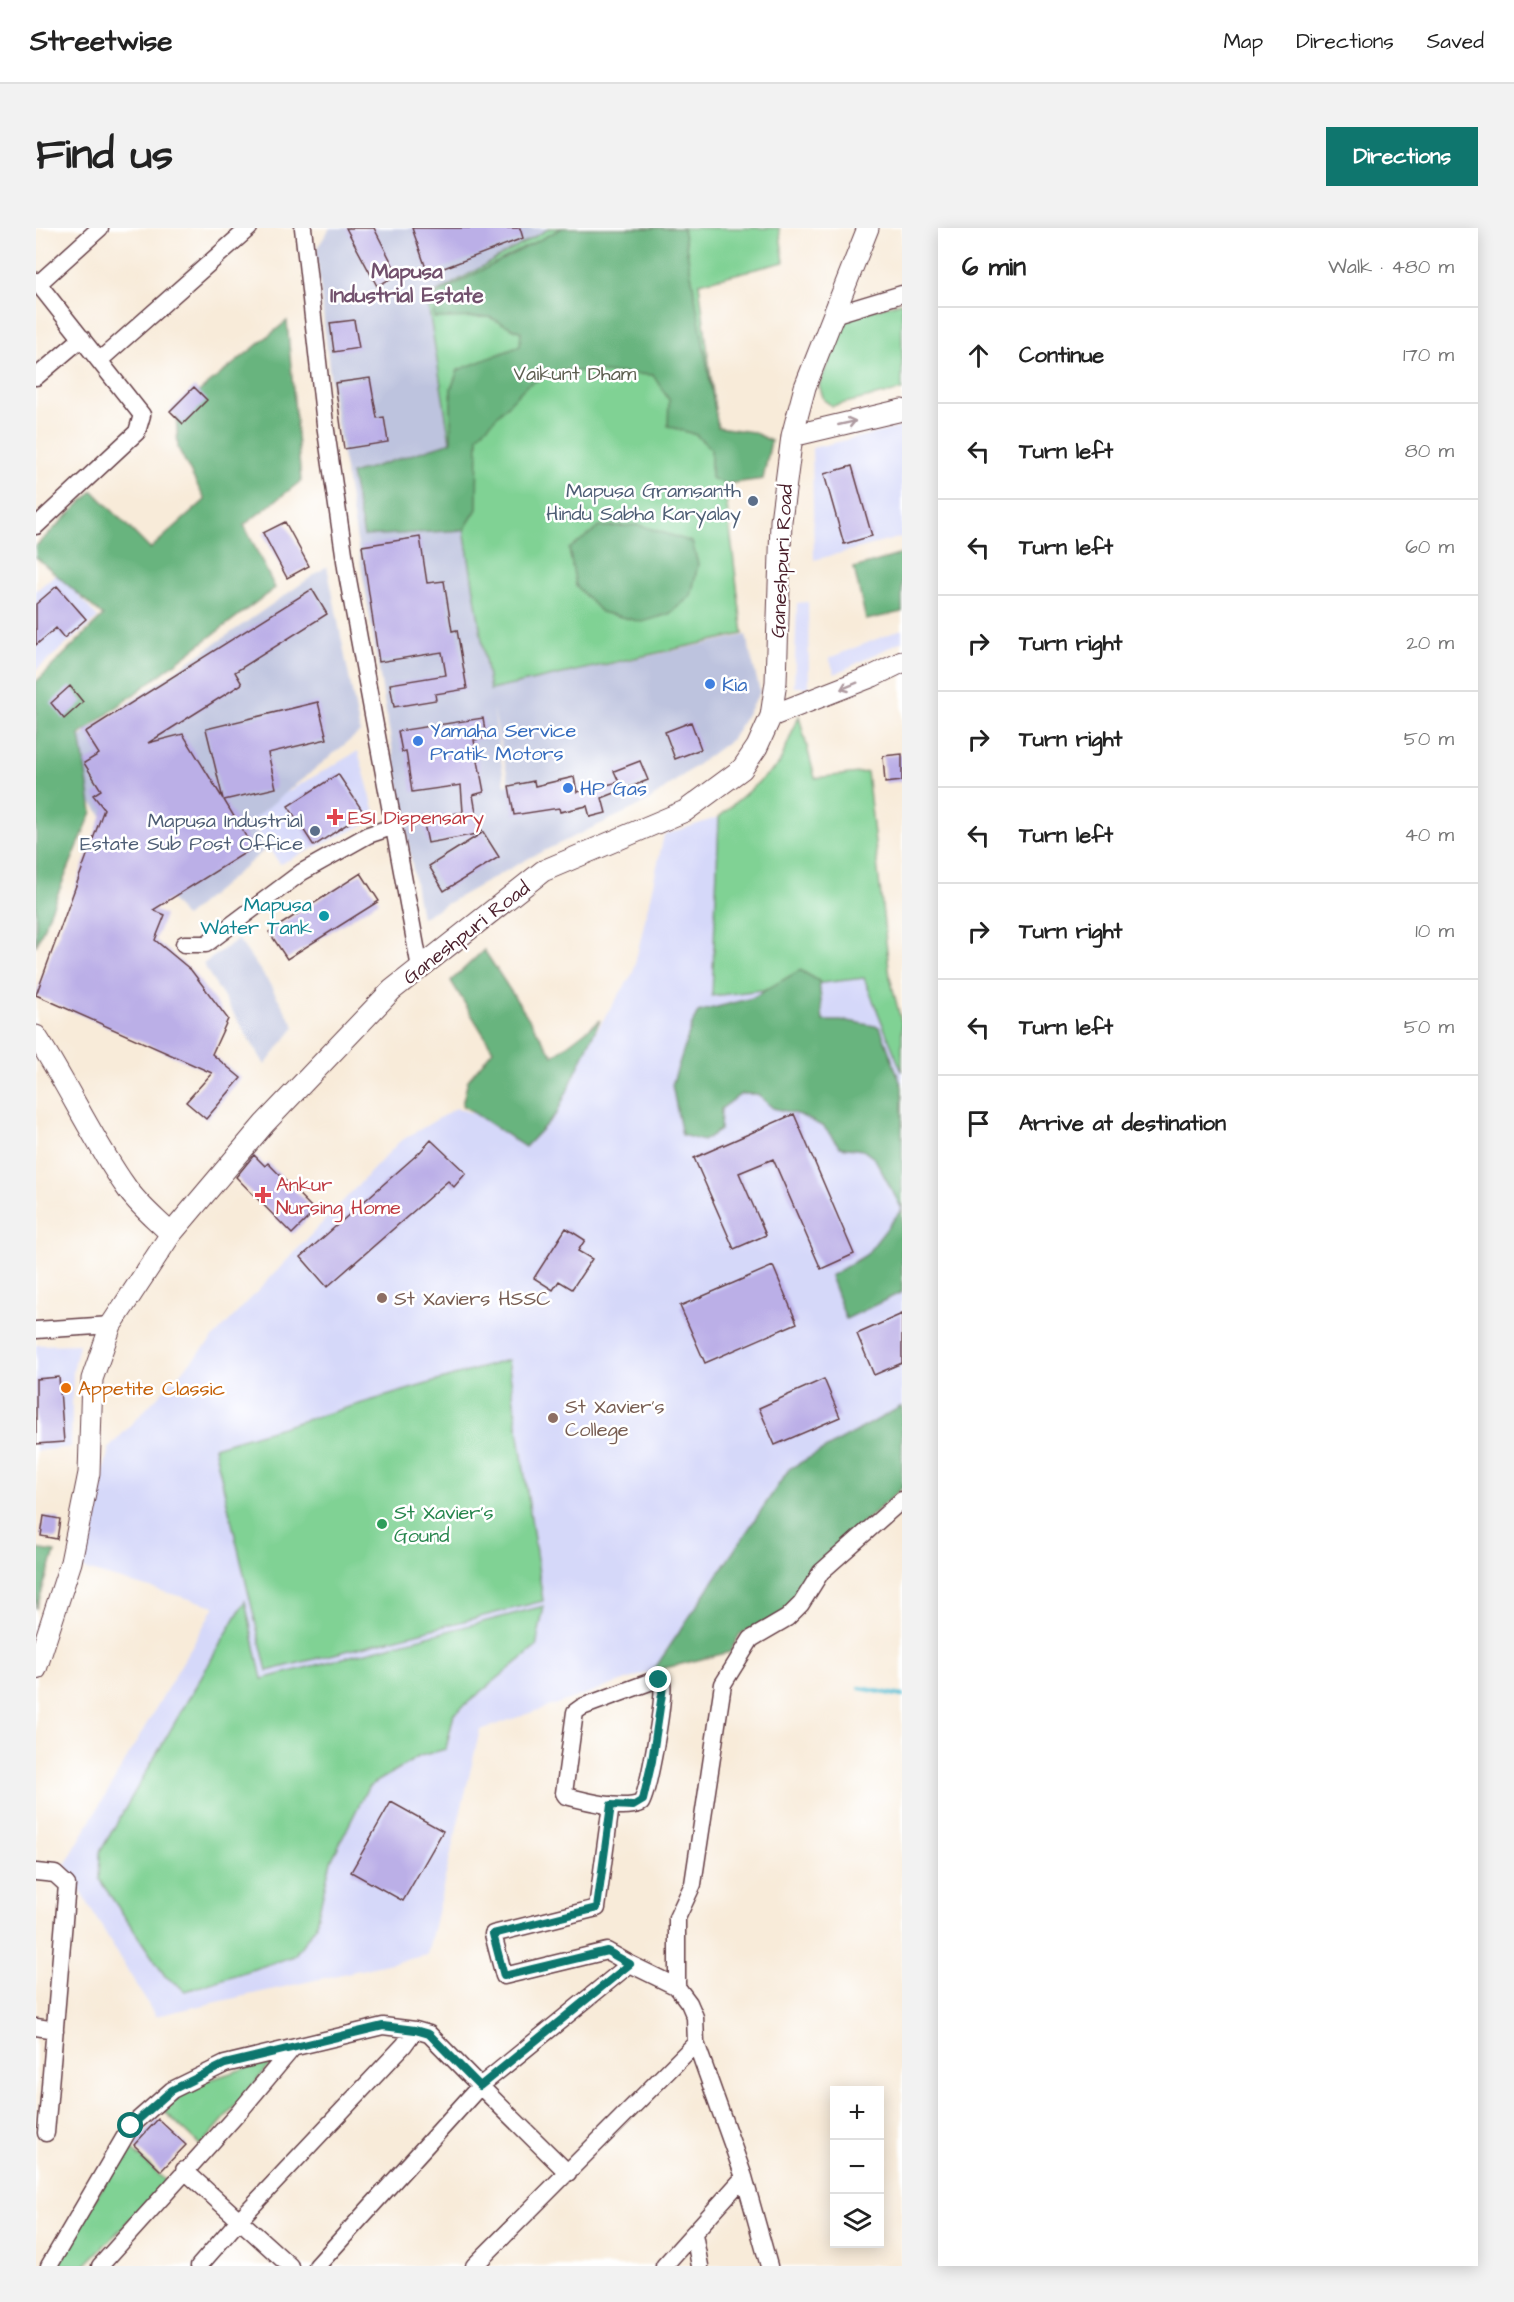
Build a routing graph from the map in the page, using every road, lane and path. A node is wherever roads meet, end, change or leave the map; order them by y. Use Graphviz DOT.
graph roads {
  1 [pos="100,228"];
  2 [pos="249,228"];
  3 [pos="303,228"];
  4 [pos="868,228"];
  5 [pos="37,282"];
  6 [pos="902,294"];
  7 [pos="833,315"];
  8 [pos="82,338"];
  9 [pos="100,360"];
  10 [pos="36,377"];
  11 [pos="902,410"];
  12 [pos="792,436"];
  13 [pos="36,526"];
  14 [pos="902,662"];
  15 [pos="771,716"];
  16 [pos="392,826"];
  17 [pos="184,944"];
  18 [pos="420,968"];
  19 [pos="36,1036"];
  20 [pos="171,1234"];
  21 [pos="111,1325"];
  22 [pos="36,1330"];
  23 [pos="902,1500"];
  24 [pos="36,1669"];
  25 [pos="611,1805"];
  26 [pos="36,1872"];
  27 [pos="630,1964"];
  28 [pos="677,1988"];
  29 [pos="36,2027"];
  30 [pos="55,2030"];
  31 [pos="415,2030"];
  32 [pos="696,2043"];
  33 [pos="291,2050"];
  34 [pos="480,2086"];
  35 [pos="46,2133"];
  36 [pos="184,2170"];
  37 [pos="568,2173"];
  38 [pos="744,2177"];
  39 [pos="240,2219"];
  40 [pos="694,2234"];
  41 [pos="49,2266"];
  42 [pos="100,2266"];
  43 [pos="199,2266"];
  44 [pos="290,2266"];
  45 [pos="316,2266"];
  46 [pos="474,2266"];
  47 [pos="664,2266"];
  48 [pos="700,2266"];
  49 [pos="769,2266"];
  1 -- 5 [label="street"];
  2 -- 9 [label="street"];
  3 -- 16 [label="street"];
  4 -- 7 [label="street, Ganeshpuri Road"];
  5 -- 8 [label="street"];
  6 -- 7 [label="street"];
  7 -- 12 [label="street, Ganeshpuri Road"];
  8 -- 9 [label="street"];
  8 -- 10 [label="street"];
  9 -- 13 [label="street"];
  12 -- 11 [label="street, one-way"];
  12 -- 15 [label="street, Ganeshpuri Road"];
  14 -- 15 [label="street, one-way"];
  15 -- 18 [label="street, Ganeshpuri Road"];
  16 -- 17 [label="street"];
  16 -- 18 [label="street"];
  18 -- 20 [label="street, Ganeshpuri Road"];
  19 -- 20 [label="street"];
  20 -- 21 [label="street, Ganeshpuri Road"];
  21 -- 22 [label="street"];
  21 -- 24 [label="street, Ganeshpuri Road"];
  23 -- 28 [label="street"];
  25 -- 25 [label="street"];
  25 -- 27 [label="street"];
  26 -- 30 [label="street"];
  27 -- 28 [label="street"];
  27 -- 34 [label="street"];
  28 -- 32 [label="street"];
  29 -- 30 [label="street"];
  30 -- 35 [label="street"];
  31 -- 33 [label="street"];
  31 -- 34 [label="street"];
  31 -- 39 [label="street"];
  32 -- 37 [label="street"];
  32 -- 38 [label="street"];
  33 -- 36 [label="street"];
  33 -- 41 [label="street"];
  34 -- 37 [label="street"];
  34 -- 45 [label="street"];
  36 -- 39 [label="street"];
  36 -- 42 [label="street"];
  37 -- 46 [label="street"];
  38 -- 40 [label="street"];
  38 -- 49 [label="street"];
  39 -- 43 [label="street"];
  39 -- 44 [label="street"];
  40 -- 47 [label="street"];
  40 -- 48 [label="street"];
}
